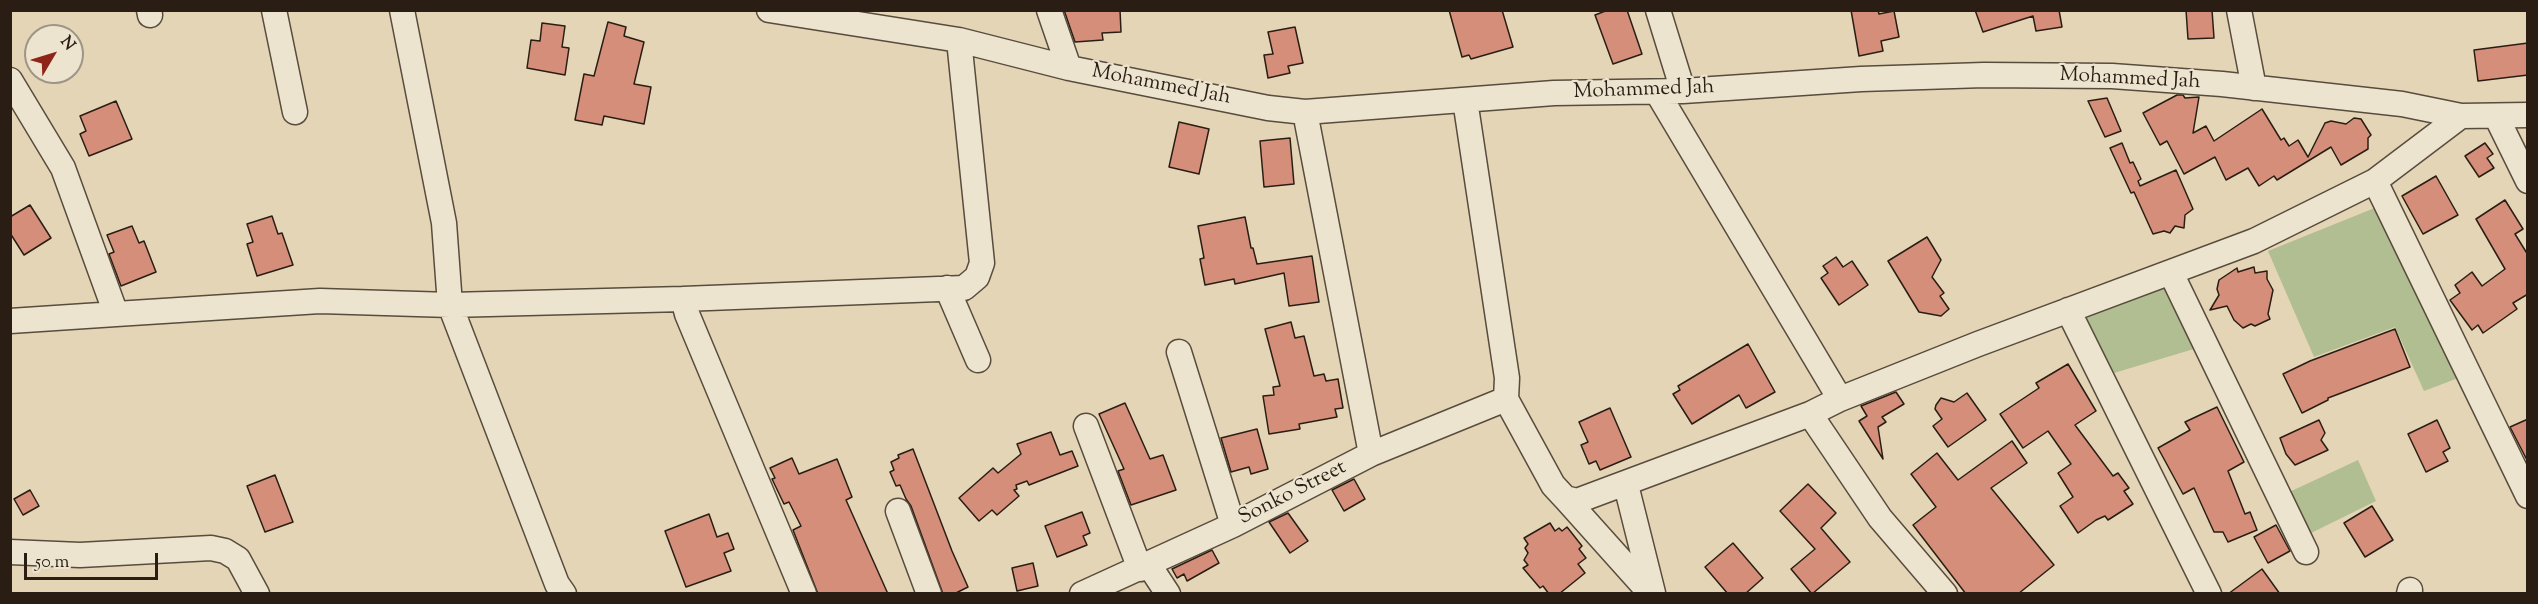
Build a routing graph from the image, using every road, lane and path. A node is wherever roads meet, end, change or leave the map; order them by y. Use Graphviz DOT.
graph roads {
  1 [pos="274,10"];
  2 [pos="402,10"];
  3 [pos="769,10"];
  4 [pos="1049,10"];
  5 [pos="1658,10"];
  6 [pos="2238,10"];
  7 [pos="959,40"];
  8 [pos="1069,68"];
  9 [pos="10,80"];
  10 [pos="2254,88"];
  11 [pos="1683,91"];
  12 [pos="1657,92"];
  13 [pos="1465,100"];
  14 [pos="1305,111"];
  15 [pos="295,112"];
  16 [pos="2528,115"];
  17 [pos="2461,116"];
  18 [pos="2496,116"];
  19 [pos="2375,181"];
  20 [pos="2528,181"];
  21 [pos="2171,273"];
  22 [pos="947,288"];
  23 [pos="683,299"];
  24 [pos="450,305"];
  25 [pos="2068,310"];
  26 [pos="116,314"];
  27 [pos="10,321"];
  28 [pos="1179,352"];
  29 [pos="978,360"];
  30 [pos="1506,399"];
  31 [pos="1840,399"];
  32 [pos="1810,414"];
  33 [pos="1086,426"];
  34 [pos="1371,454"];
  35 [pos="1626,484"];
  36 [pos="2528,496"];
  37 [pos="1565,498"];
  38 [pos="898,511"];
  39 [pos="1233,525"];
  40 [pos="10,552"];
  41 [pos="2306,552"];
  42 [pos="1145,567"];
  43 [pos="257,594"];
  44 [pos="564,594"];
  45 [pos="804,594"];
  46 [pos="928,594"];
  47 [pos="1082,594"];
  48 [pos="1168,594"];
  49 [pos="1652,594"];
  50 [pos="1945,594"];
  51 [pos="2209,594"];
  1 -- 15 [label="street"];
  2 -- 24 [label="street"];
  3 -- 7 [label="street, Mohammed Jah"];
  4 -- 8 [label="street"];
  5 -- 11 [label="street"];
  6 -- 10 [label="street"];
  7 -- 8 [label="street, Mohammed Jah"];
  7 -- 22 [label="street"];
  8 -- 14 [label="street, Mohammed Jah"];
  9 -- 26 [label="street"];
  10 -- 11 [label="street, Mohammed Jah"];
  10 -- 17 [label="street, Mohammed Jah"];
  11 -- 12 [label="street, Mohammed Jah"];
  12 -- 13 [label="street, Mohammed Jah"];
  12 -- 31 [label="street"];
  13 -- 14 [label="street, Mohammed Jah"];
  13 -- 30 [label="street"];
  14 -- 34 [label="street"];
  16 -- 18 [label="street, Mohammed Jah"];
  17 -- 18 [label="street, Mohammed Jah"];
  17 -- 19 [label="street"];
  18 -- 20 [label="street"];
  19 -- 21 [label="street"];
  19 -- 36 [label="street"];
  21 -- 25 [label="street"];
  21 -- 41 [label="street"];
  22 -- 23 [label="street"];
  22 -- 29 [label="street"];
  23 -- 24 [label="street"];
  23 -- 45 [label="street"];
  24 -- 26 [label="street"];
  24 -- 44 [label="street"];
  25 -- 31 [label="street"];
  25 -- 51 [label="street"];
  26 -- 27 [label="street"];
  28 -- 39 [label="street"];
  30 -- 34 [label="street, Sonko Street"];
  30 -- 37 [label="street"];
  31 -- 32 [label="street"];
  32 -- 35 [label="street"];
  32 -- 50 [label="street"];
  33 -- 42 [label="street"];
  34 -- 39 [label="street, Sonko Street"];
  35 -- 37 [label="street"];
  35 -- 49 [label="street"];
  37 -- 49 [label="street"];
  38 -- 46 [label="street"];
  39 -- 42 [label="street, Sonko Street"];
  40 -- 43 [label="street"];
  42 -- 47 [label="street, Sonko Street"];
  42 -- 48 [label="street"];
}
